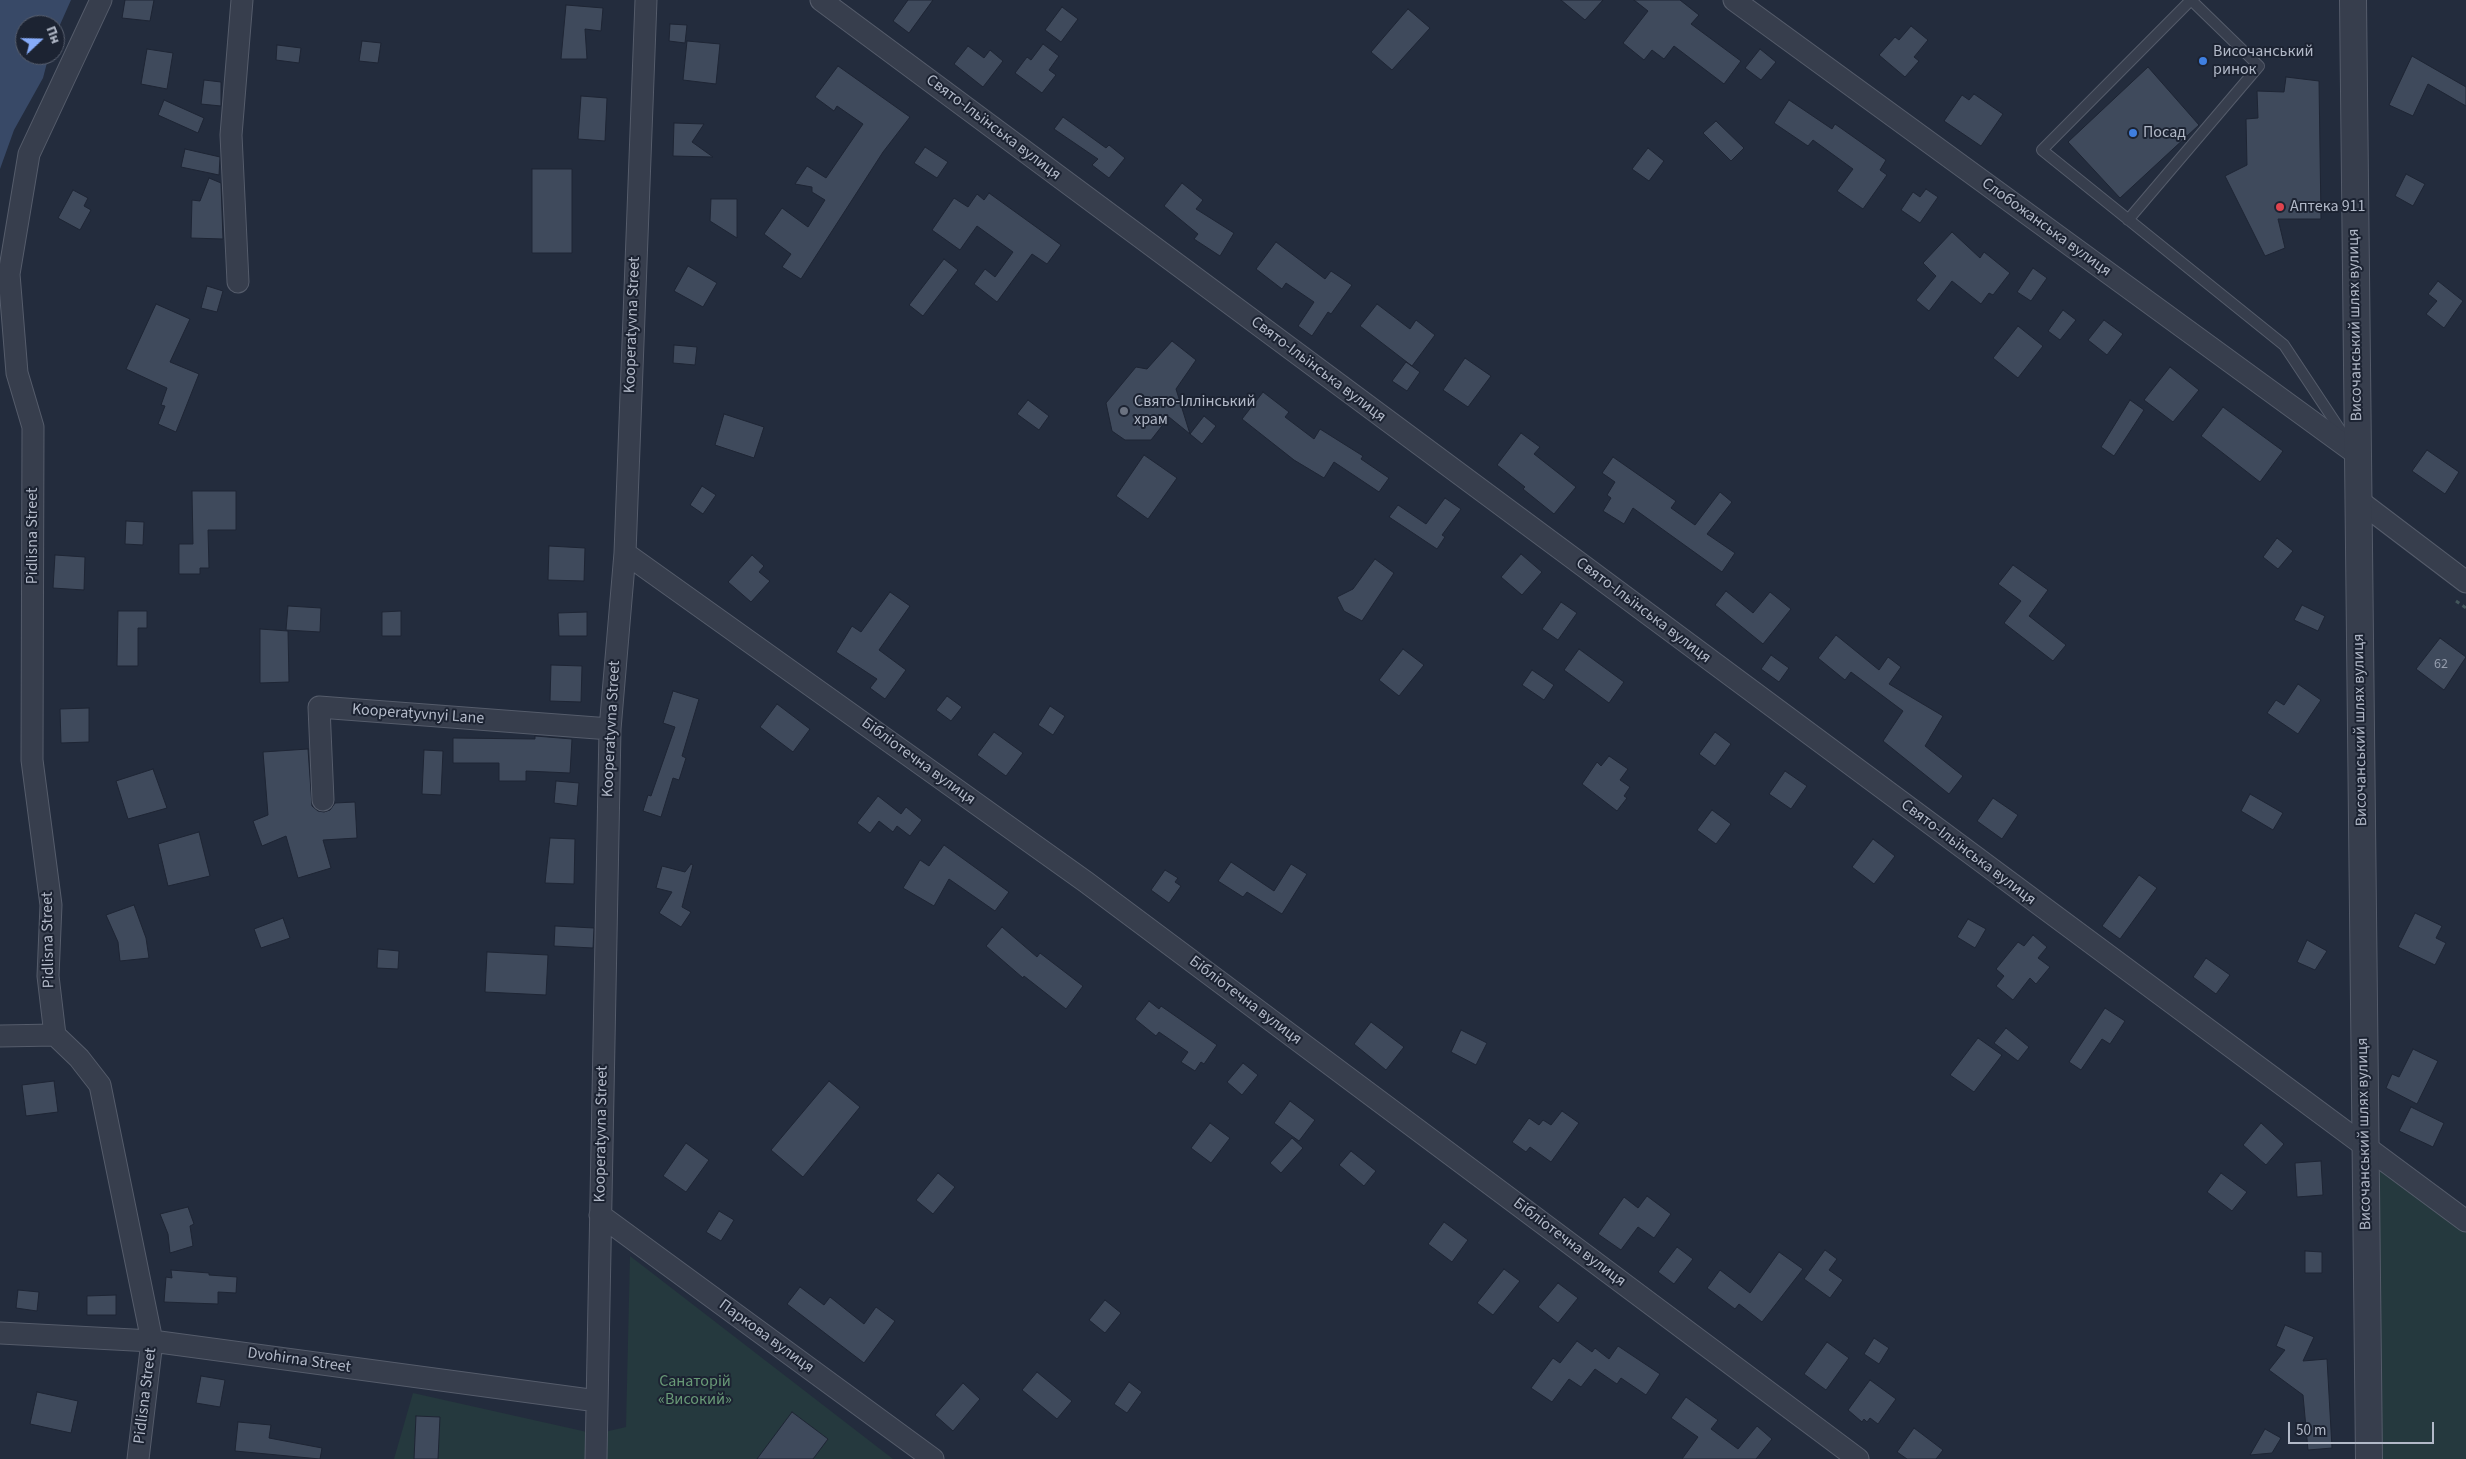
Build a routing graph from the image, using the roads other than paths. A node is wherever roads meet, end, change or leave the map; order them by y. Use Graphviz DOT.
graph roads {
  1 [pos="101,0"];
  2 [pos="242,0"];
  3 [pos="646,0"];
  4 [pos="822,0"];
  5 [pos="1734,0"];
  6 [pos="2191,0"];
  7 [pos="2352,0"];
  8 [pos="2128,220"];
  9 [pos="238,282"];
  10 [pos="9,374"];
  11 [pos="2358,455"];
  12 [pos="2358,500"];
  13 [pos="625,553"];
  14 [pos="2466,582"];
  15 [pos="610,729"];
  16 [pos="323,800"];
  17 [pos="55,1035"];
  18 [pos="0,1036"];
  19 [pos="2365,1149"];
  20 [pos="600,1215"];
  21 [pos="2466,1222"];
  22 [pos="0,1333"];
  23 [pos="152,1341"];
  24 [pos="597,1401"];
  25 [pos="138,1459"];
  26 [pos="596,1459"];
  27 [pos="933,1459"];
  28 [pos="1858,1459"];
  29 [pos="2369,1459"];
  1 -- 10 [label="street, Pidlisna Street"];
  2 -- 9 [label="street"];
  3 -- 13 [label="street, Kooperatyvna Street"];
  4 -- 19 [label="street, Свято-Ільїнська вулиця"];
  5 -- 11 [label="street, Слобожанська вулиця"];
  6 -- 8 [label="lane"];
  6 -- 8 [label="lane"];
  7 -- 11 [label="street, Височанський шлях вулиця"];
  8 -- 11 [label="lane"];
  10 -- 17 [label="street, Pidlisna Street"];
  11 -- 12 [label="street, Височанський шлях вулиця"];
  12 -- 14 [label="street"];
  12 -- 19 [label="street, Височанський шлях вулиця"];
  13 -- 15 [label="street, Kooperatyvna Street"];
  13 -- 28 [label="street, Бібліотечна вулиця"];
  15 -- 16 [label="street, Kooperatyvnyi Lane"];
  15 -- 20 [label="street, Kooperatyvna Street"];
  17 -- 18 [label="street"];
  17 -- 23 [label="street, Pidlisna Street"];
  19 -- 21 [label="street, Свято-Ільїнська вулиця"];
  19 -- 29 [label="street, Височанський шлях вулиця"];
  20 -- 24 [label="street, Kooperatyvna Street"];
  20 -- 27 [label="street, Паркова вулиця"];
  22 -- 23 [label="street, Dvohirna Street"];
  23 -- 24 [label="street, Dvohirna Street"];
  23 -- 25 [label="street, Pidlisna Street"];
  24 -- 26 [label="street, Kooperatyvna Street"];
}
